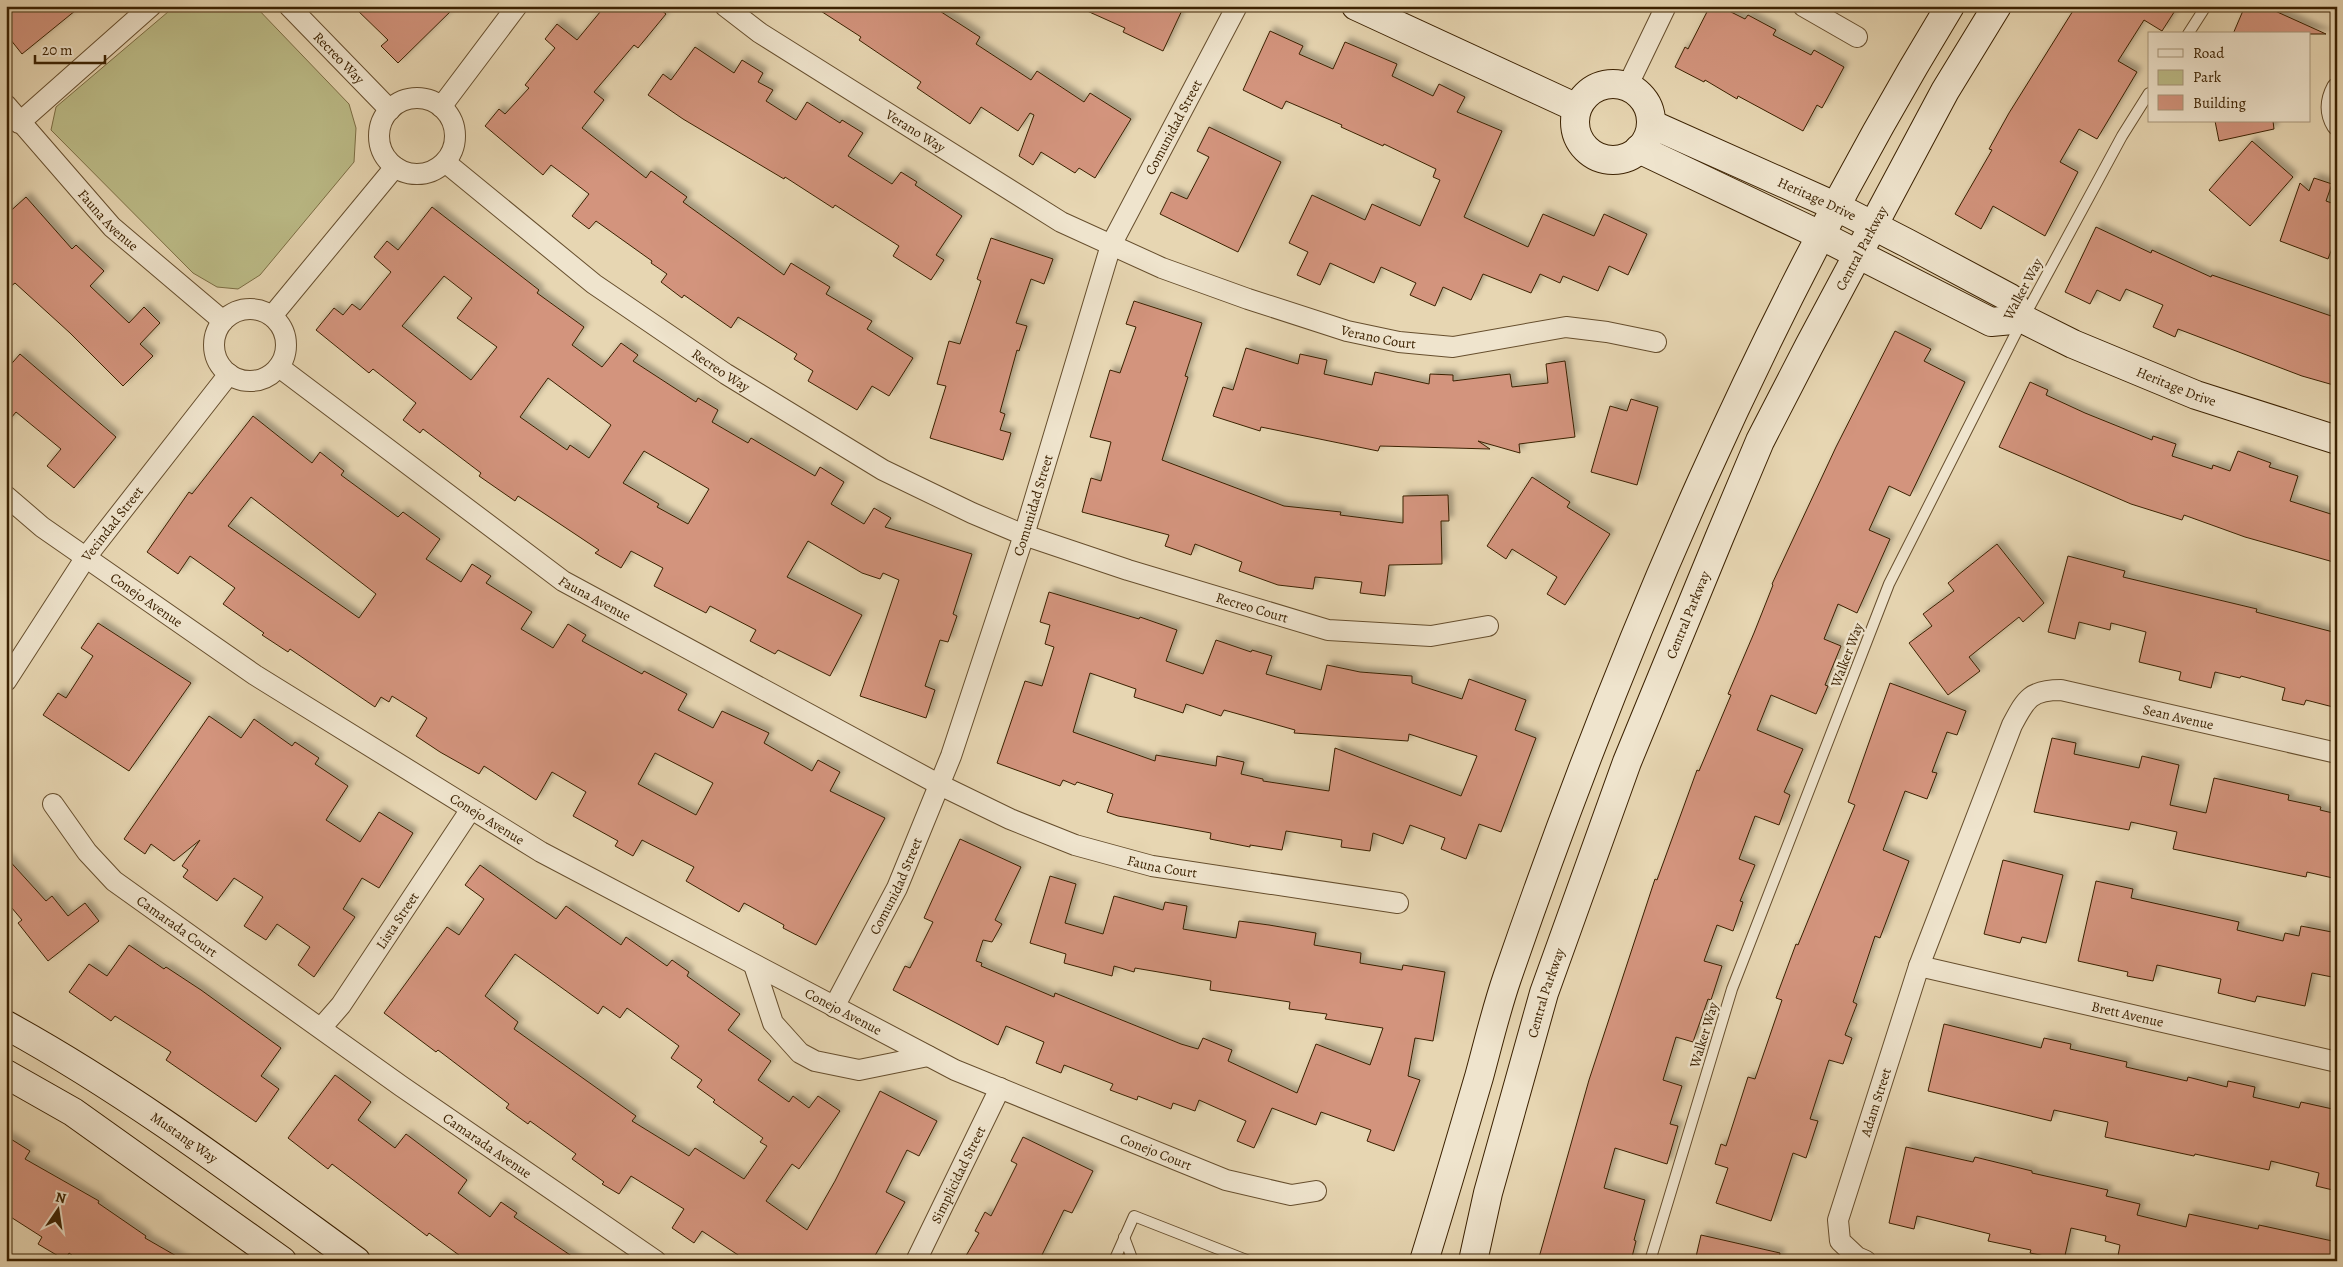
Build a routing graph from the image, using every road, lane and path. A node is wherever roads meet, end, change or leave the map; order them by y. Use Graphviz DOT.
graph roads {
  1 [pos="151,6"];
  2 [pos="289,6"];
  3 [pos="517,6"];
  4 [pos="725,6"];
  5 [pos="1237,6"];
  6 [pos="1356,6"];
  7 [pos="1666,6"];
  8 [pos="1803,6"];
  9 [pos="1950,6"];
  10 [pos="1997,6"];
  11 [pos="2206,6"];
  12 [pos="2189,32"];
  13 [pos="1857,37"];
  14 [pos="1627,87"];
  15 [pos="2337,88"];
  16 [pos="2148,95"];
  17 [pos="6,105"];
  18 [pos="441,107"];
  19 [pos="1577,108"];
  20 [pos="390,110"];
  21 [pos="19,123"];
  22 [pos="1651,124"];
  23 [pos="2337,125"];
  24 [pos="1639,149"];
  25 [pos="445,162"];
  26 [pos="395,167"];
  27 [pos="1837,207"];
  28 [pos="1874,226"];
  29 [pos="1822,236"];
  30 [pos="1111,245"];
  31 [pos="1859,256"];
  32 [pos="272,316"];
  33 [pos="2022,319"];
  34 [pos="222,321"];
  35 [pos="1656,342"];
  36 [pos="279,367"];
  37 [pos="229,374"];
  38 [pos="2337,440"];
  39 [pos="6,496"];
  40 [pos="1024,535"];
  41 [pos="86,557"];
  42 [pos="1488,626"];
  43 [pos="6,681"];
  44 [pos="2024,704"];
  45 [pos="2337,753"];
  46 [pos="940,785"];
  47 [pos="53,804"];
  48 [pos="471,809"];
  49 [pos="1398,903"];
  50 [pos="754,965"];
  51 [pos="1919,966"];
  52 [pos="834,1007"];
  53 [pos="6,1026"];
  54 [pos="321,1028"];
  55 [pos="928,1056"];
  56 [pos="2337,1062"];
  57 [pos="6,1074"];
  58 [pos="1000,1088"];
  59 [pos="1316,1192"];
  60 [pos="1124,1238"];
  61 [pos="282,1261"];
  62 [pos="356,1261"];
  63 [pos="656,1261"];
  64 [pos="916,1261"];
  65 [pos="1114,1261"];
  66 [pos="1132,1261"];
  67 [pos="1249,1261"];
  68 [pos="1424,1261"];
  69 [pos="1473,1261"];
  70 [pos="1650,1261"];
  71 [pos="1866,1261"];
  1 -- 21 [label="street"];
  2 -- 20 [label="street, Recreo Way"];
  3 -- 18 [label="street"];
  4 -- 30 [label="street, Verano Way"];
  5 -- 30 [label="street, Comunidad Street"];
  6 -- 19 [label="main road"];
  7 -- 14 [label="street"];
  8 -- 13 [label="street"];
  9 -- 27 [label="main road"];
  10 -- 28 [label="main road, Central Parkway"];
  11 -- 12 [label="lane"];
  14 -- 19 [label="main road"];
  14 -- 22 [label="main road"];
  15 -- 23 [label="street"];
  16 -- 33 [label="lane, Walker Way"];
  17 -- 21 [label="street, Fauna Avenue"];
  18 -- 20 [label="street"];
  18 -- 25 [label="street"];
  19 -- 24 [label="main road"];
  20 -- 26 [label="street"];
  21 -- 34 [label="street, Fauna Avenue"];
  22 -- 24 [label="main road"];
  22 -- 27 [label="main road, Heritage Drive"];
  24 -- 29 [label="main road"];
  25 -- 26 [label="street"];
  25 -- 40 [label="street, Recreo Way"];
  26 -- 32 [label="street"];
  27 -- 28 [label="main road, Heritage Drive"];
  27 -- 29 [label="main road"];
  28 -- 31 [label="main road, Central Parkway"];
  28 -- 33 [label="main road, Heritage Drive"];
  29 -- 31 [label="main road"];
  29 -- 68 [label="main road"];
  30 -- 35 [label="street, Verano Court"];
  30 -- 40 [label="street, Comunidad Street"];
  31 -- 33 [label="main road"];
  31 -- 69 [label="main road, Central Parkway"];
  32 -- 34 [label="street"];
  32 -- 36 [label="street"];
  33 -- 38 [label="main road, Heritage Drive"];
  33 -- 70 [label="lane, Walker Way"];
  34 -- 37 [label="street"];
  36 -- 37 [label="street"];
  36 -- 46 [label="street, Fauna Avenue"];
  37 -- 41 [label="street, Vecindad Street"];
  39 -- 41 [label="street, Conejo Avenue"];
  40 -- 42 [label="street, Recreo Court"];
  40 -- 46 [label="street, Comunidad Street"];
  41 -- 43 [label="street, Vecindad Street"];
  41 -- 48 [label="street, Conejo Avenue"];
  44 -- 45 [label="street, Sean Avenue"];
  44 -- 51 [label="street, Adam Street"];
  46 -- 49 [label="street, Fauna Court"];
  46 -- 52 [label="street, Comunidad Street"];
  47 -- 54 [label="street, Camarada Court"];
  48 -- 50 [label="street, Conejo Avenue"];
  48 -- 54 [label="street, Lista Street"];
  50 -- 52 [label="street, Conejo Avenue"];
  50 -- 55 [label="street"];
  51 -- 56 [label="street, Brett Avenue"];
  51 -- 71 [label="street, Adam Street"];
  52 -- 55 [label="street, Conejo Avenue"];
  53 -- 62 [label="main road, Mustang Way"];
  54 -- 63 [label="street, Camarada Avenue"];
  55 -- 58 [label="street, Conejo Avenue"];
  57 -- 61 [label="main road"];
  58 -- 59 [label="street, Conejo Court"];
  58 -- 64 [label="street, Simplicidad Street"];
  60 -- 65 [label="lane"];
  60 -- 66 [label="lane"];
  60 -- 67 [label="lane"];
}
